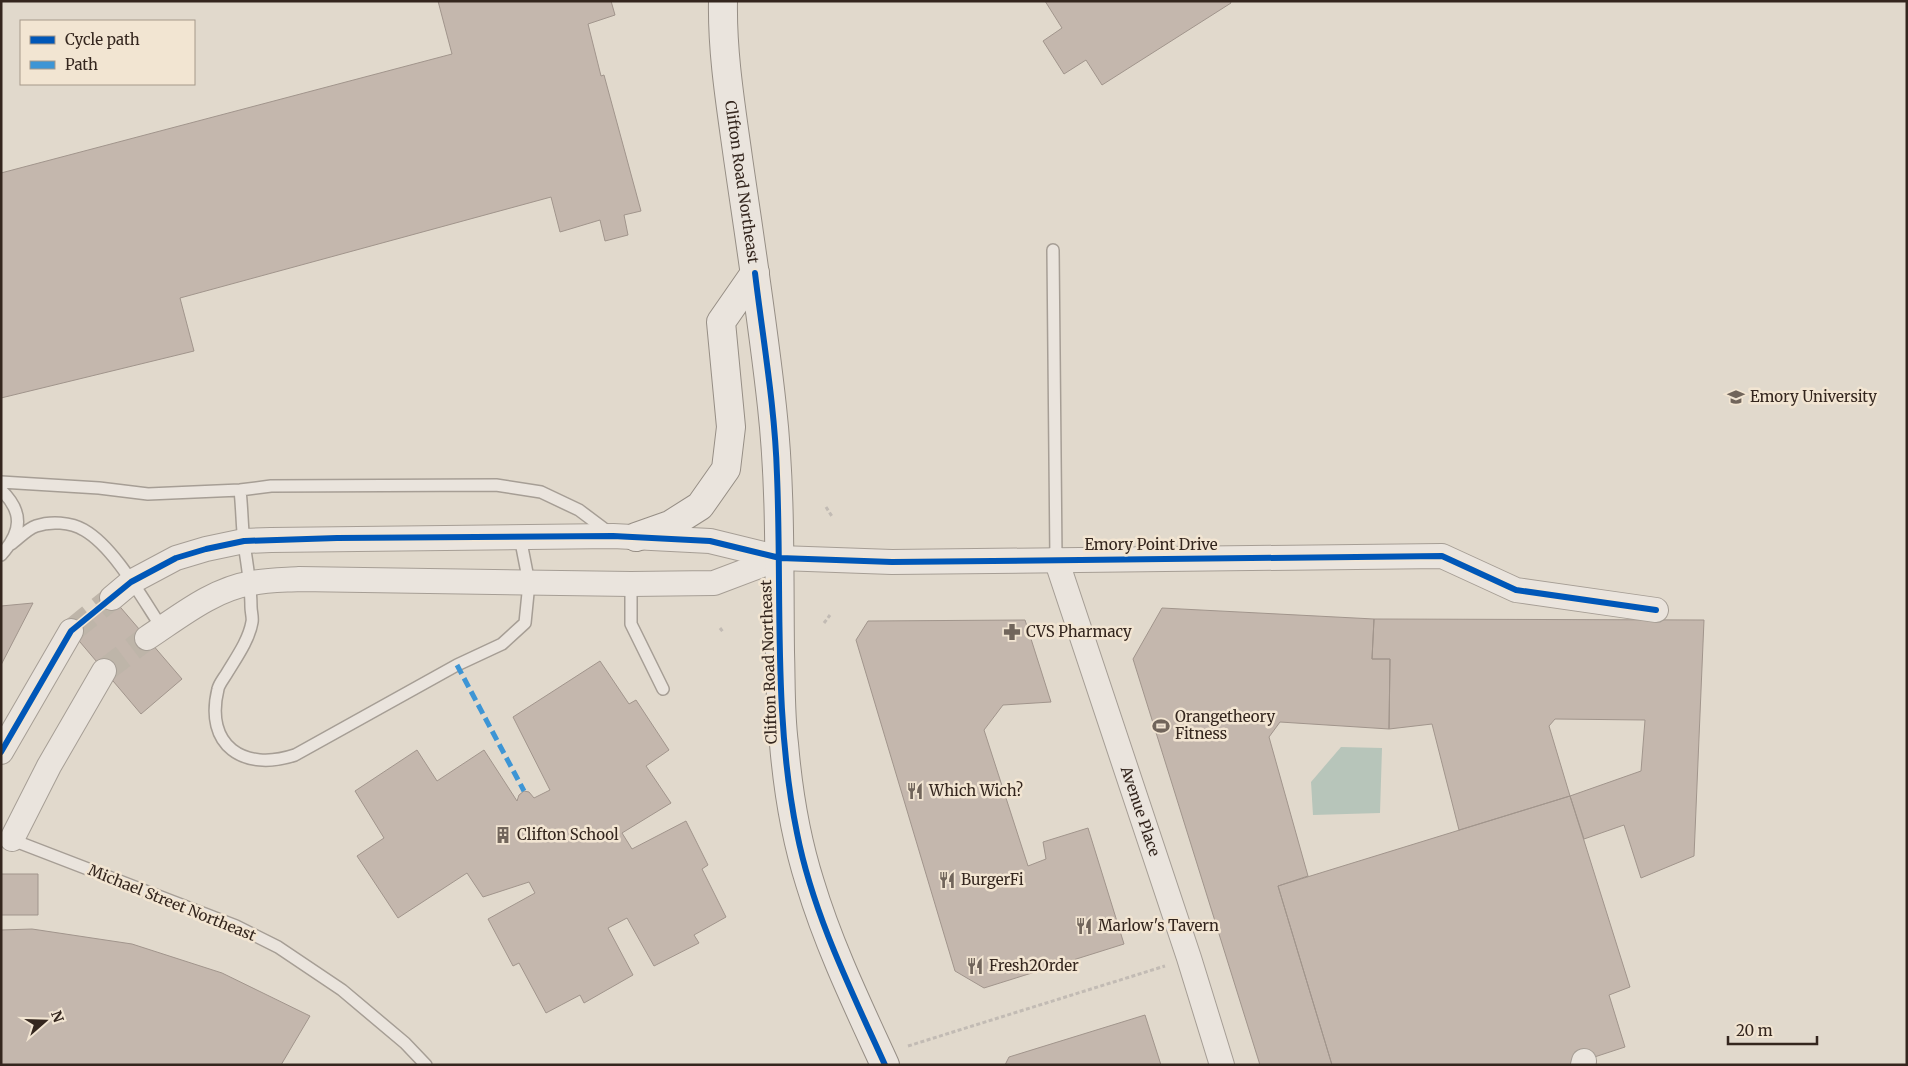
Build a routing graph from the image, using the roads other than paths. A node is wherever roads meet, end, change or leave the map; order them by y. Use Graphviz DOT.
graph roads {
  1 [pos="723,1"];
  2 [pos="1053,250"];
  3 [pos="755,273"];
  4 [pos="1,482"];
  5 [pos="1,490"];
  6 [pos="240,490"];
  7 [pos="625,536"];
  8 [pos="520,537"];
  9 [pos="244,541"];
  10 [pos="11,544"];
  11 [pos="1,555"];
  12 [pos="780,558"];
  13 [pos="1056,559"];
  14 [pos="131,582"];
  15 [pos="251,583"];
  16 [pos="529,583"];
  17 [pos="631,584"];
  18 [pos="112,598"];
  19 [pos="1656,610"];
  20 [pos="71,631"];
  21 [pos="154,633"];
  22 [pos="104,671"];
  23 [pos="663,689"];
  24 [pos="1,752"];
  25 [pos="6,838"];
  26 [pos="882,1060"];
  27 [pos="426,1065"];
  28 [pos="1222,1065"];
  1 -- 3 [label="main road, Clifton Road Northeast"];
  2 -- 13 [label="lane"];
  3 -- 7 [label="main road"];
  3 -- 12 [label="main road, Clifton Road Northeast"];
  4 -- 6 [label="lane"];
  5 -- 10 [label="lane"];
  6 -- 7 [label="lane"];
  6 -- 9 [label="lane"];
  7 -- 8 [label="street"];
  7 -- 12 [label="street"];
  8 -- 9 [label="street"];
  8 -- 16 [label="lane"];
  9 -- 14 [label="street"];
  9 -- 15 [label="lane"];
  10 -- 11 [label="lane"];
  10 -- 14 [label="lane"];
  12 -- 13 [label="street, Emory Point Drive"];
  12 -- 17 [label="street"];
  12 -- 26 [label="main road, Clifton Road Northeast"];
  13 -- 19 [label="street, Emory Point Drive"];
  13 -- 28 [label="street, Avenue Place"];
  14 -- 18 [label="street"];
  14 -- 21 [label="lane"];
  15 -- 16 [label="street"];
  15 -- 16 [label="lane"];
  15 -- 21 [label="street"];
  16 -- 17 [label="street"];
  17 -- 23 [label="lane"];
  20 -- 24 [label="street"];
  22 -- 25 [label="street"];
  25 -- 27 [label="lane, Michael Street Northeast"];
}
